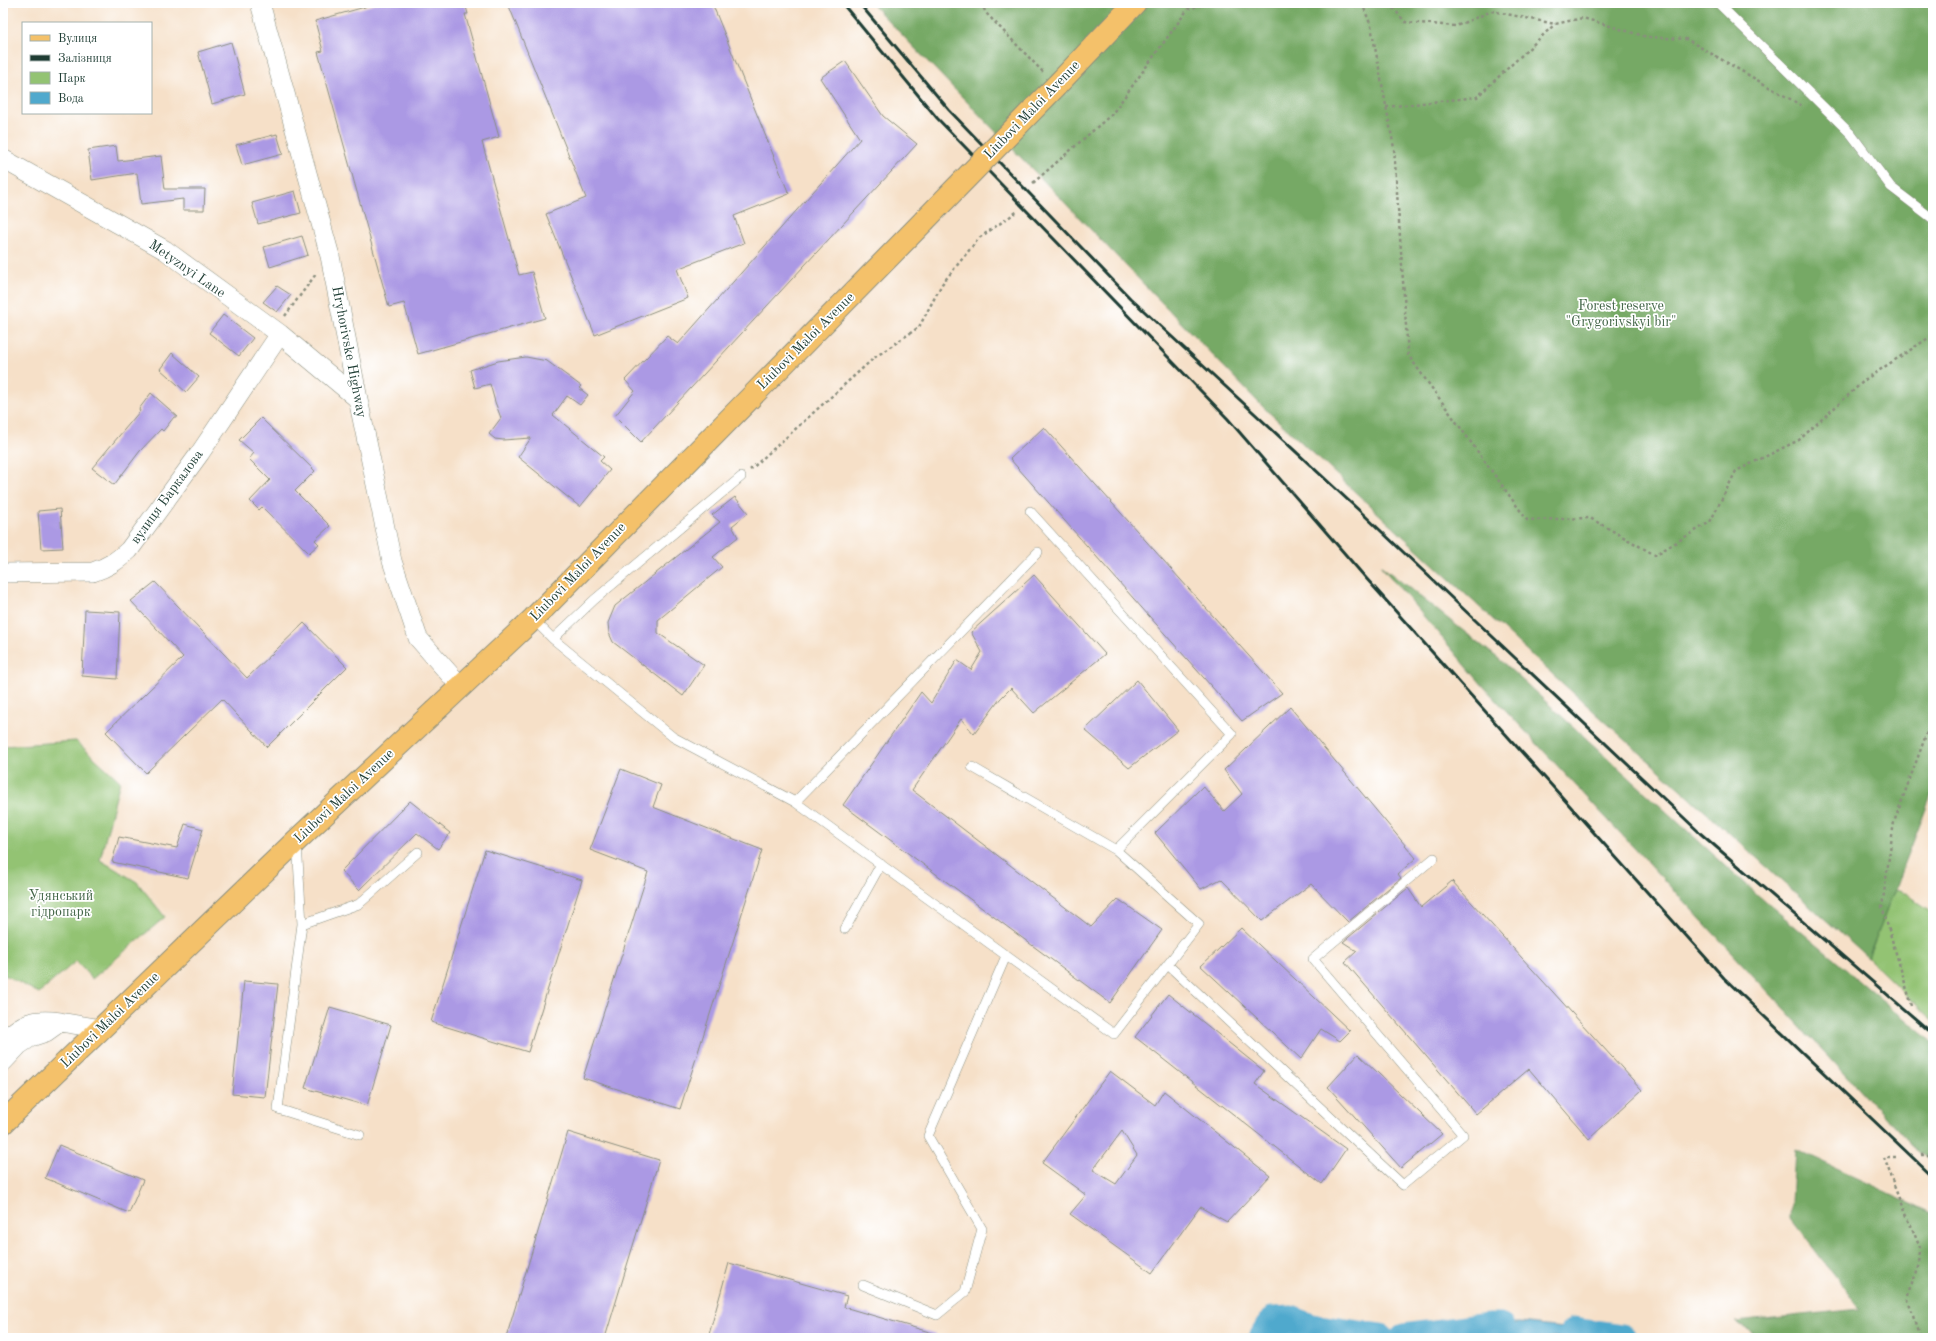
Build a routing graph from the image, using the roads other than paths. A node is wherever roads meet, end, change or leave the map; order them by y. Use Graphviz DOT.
graph roads {
  1 [pos="260,3"];
  2 [pos="1135,3"];
  3 [pos="1718,3"];
  4 [pos="3,159"];
  5 [pos="1933,220"];
  6 [pos="280,334"];
  7 [pos="358,399"];
  8 [pos="741,477"];
  9 [pos="1030,511"];
  10 [pos="1038,552"];
  11 [pos="3,573"];
  12 [pos="534,619"];
  13 [pos="553,639"];
  14 [pos="461,687"];
  15 [pos="972,767"];
  16 [pos="796,802"];
  17 [pos="297,840"];
  18 [pos="1116,850"];
  19 [pos="418,852"];
  20 [pos="1434,858"];
  21 [pos="881,864"];
  22 [pos="302,924"];
  23 [pos="844,929"];
  24 [pos="1006,956"];
  25 [pos="1168,965"];
  26 [pos="60,1022"];
  27 [pos="102,1029"];
  28 [pos="3,1041"];
  29 [pos="3,1062"];
  30 [pos="3,1122"];
  31 [pos="360,1135"];
  32 [pos="863,1285"];
  1 -- 7 [label="street, Hryhorivske Highway"];
  2 -- 12 [label="main road, Liubovi Maloi Avenue, bridge"];
  3 -- 5 [label="lane"];
  4 -- 6 [label="street, Metyznyi Lane"];
  6 -- 7 [label="street, Metyznyi Lane"];
  6 -- 11 [label="street, вулиця Баркалова"];
  7 -- 14 [label="street, Hryhorivske Highway"];
  8 -- 13 [label="lane"];
  9 -- 18 [label="lane"];
  10 -- 16 [label="lane"];
  12 -- 13 [label="lane"];
  12 -- 14 [label="main road, Liubovi Maloi Avenue"];
  13 -- 16 [label="lane"];
  14 -- 17 [label="main road, Liubovi Maloi Avenue"];
  15 -- 18 [label="lane"];
  16 -- 21 [label="lane"];
  17 -- 22 [label="lane"];
  17 -- 27 [label="main road, Liubovi Maloi Avenue"];
  18 -- 25 [label="lane"];
  19 -- 22 [label="lane"];
  20 -- 25 [label="lane"];
  21 -- 23 [label="lane"];
  21 -- 24 [label="lane"];
  22 -- 31 [label="lane"];
  24 -- 25 [label="lane"];
  24 -- 32 [label="lane"];
  26 -- 27 [label="street"];
  26 -- 28 [label="street"];
  26 -- 29 [label="street"];
  27 -- 30 [label="main road, Liubovi Maloi Avenue"];
}
